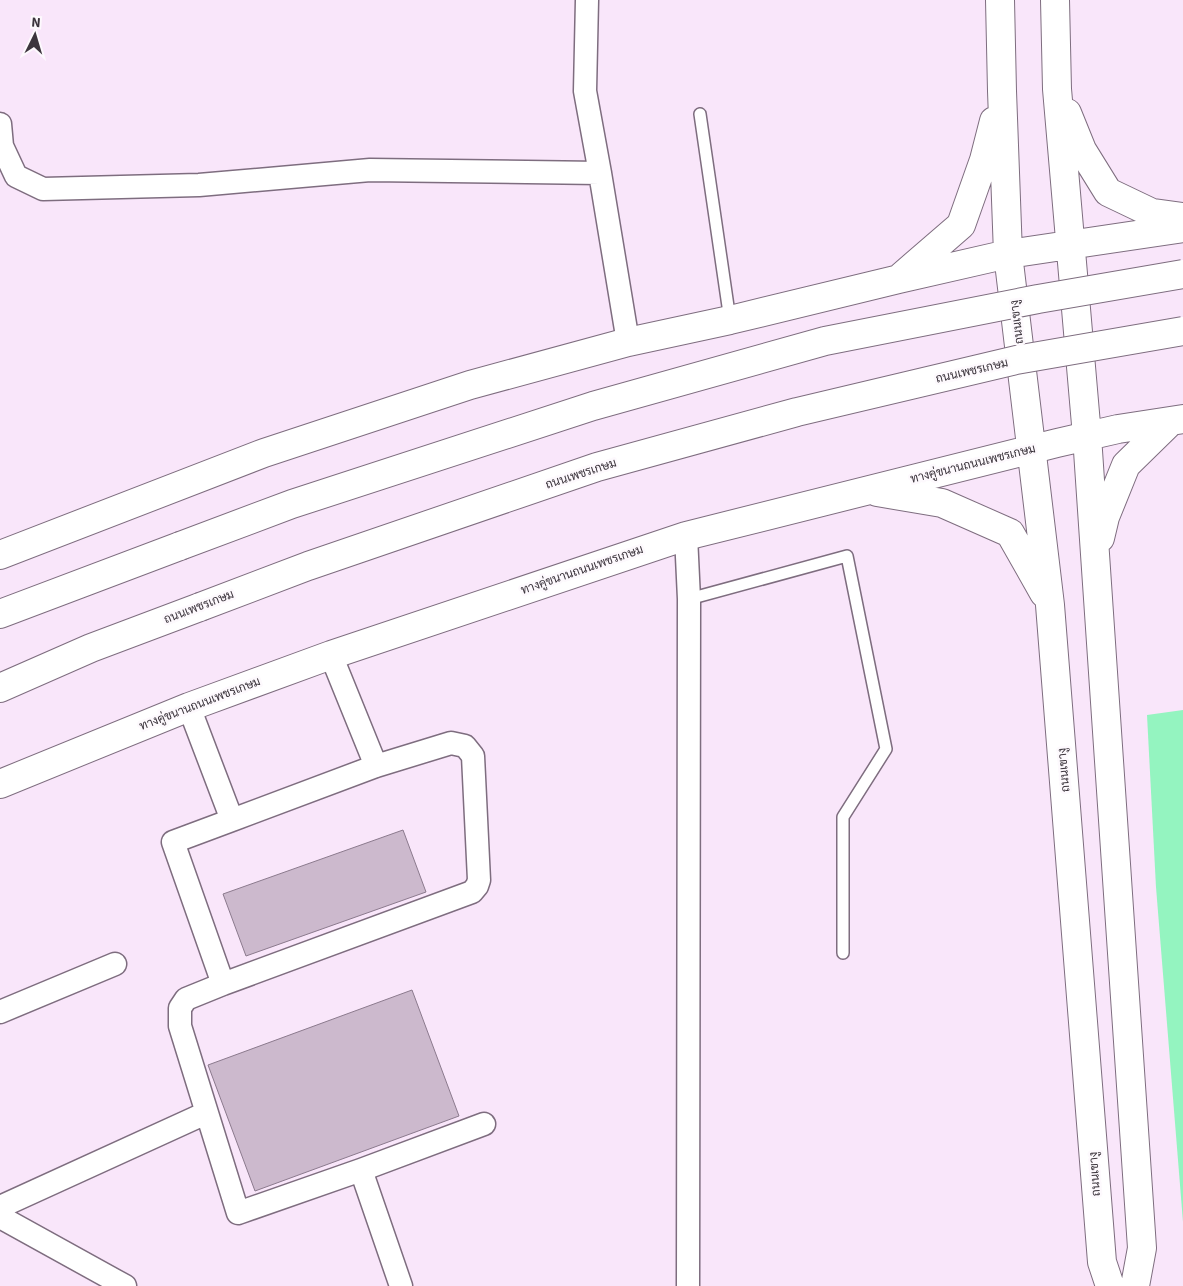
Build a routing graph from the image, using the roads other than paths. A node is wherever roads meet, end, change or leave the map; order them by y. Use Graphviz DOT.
graph roads {
  1 [pos="587,0"];
  2 [pos="1000,0"];
  3 [pos="1055,0"];
  4 [pos="1057,89"];
  5 [pos="1002,91"];
  6 [pos="700,114"];
  7 [pos="0,124"];
  8 [pos="600,173"];
  9 [pos="1183,217"];
  10 [pos="1183,228"];
  11 [pos="1070,245"];
  12 [pos="1008,254"];
  13 [pos="1183,274"];
  14 [pos="899,279"];
  15 [pos="730,320"];
  16 [pos="1183,331"];
  17 [pos="628,342"];
  18 [pos="1177,420"];
  19 [pos="1086,436"];
  20 [pos="1032,449"];
  21 [pos="866,490"];
  22 [pos="686,536"];
  23 [pos="0,555"];
  24 [pos="1095,561"];
  25 [pos="689,599"];
  26 [pos="1050,605"];
  27 [pos="0,614"];
  28 [pos="331,655"];
  29 [pos="0,688"];
  30 [pos="189,707"];
  31 [pos="376,766"];
  32 [pos="0,784"];
  33 [pos="232,820"];
  34 [pos="843,953"];
  35 [pos="115,964"];
  36 [pos="223,984"];
  37 [pos="0,1012"];
  38 [pos="206,1113"];
  39 [pos="484,1124"];
  40 [pos="360,1170"];
  41 [pos="0,1207"];
  42 [pos="0,1217"];
  43 [pos="125,1286"];
  44 [pos="402,1286"];
  45 [pos="688,1286"];
  46 [pos="1110,1286"];
  47 [pos="1135,1286"];
  1 -- 8 [label="street"];
  2 -- 5 [label="main road, ถนนเขางู"];
  3 -- 4 [label="main road"];
  4 -- 9 [label="main road"];
  4 -- 11 [label="main road"];
  5 -- 12 [label="main road, ถนนเขางู"];
  5 -- 14 [label="main road"];
  6 -- 15 [label="lane"];
  7 -- 8 [label="street"];
  8 -- 17 [label="street"];
  10 -- 11 [label="main road"];
  11 -- 12 [label="main road"];
  11 -- 19 [label="main road"];
  12 -- 14 [label="main road"];
  12 -- 20 [label="main road, ถนนเขางู"];
  13 -- 27 [label="main road, bridge"];
  14 -- 15 [label="main road"];
  15 -- 17 [label="main road"];
  16 -- 29 [label="main road, ถนนเพชรเกษม, bridge"];
  17 -- 23 [label="main road"];
  18 -- 19 [label="main road, ทางคู่ขนานถนนเพชรเกษม"];
  18 -- 24 [label="main road"];
  19 -- 20 [label="main road, ทางคู่ขนานถนนเพชรเกษม"];
  19 -- 24 [label="main road"];
  20 -- 21 [label="main road, ทางคู่ขนานถนนเพชรเกษม"];
  20 -- 26 [label="main road, ถนนเขางู"];
  21 -- 22 [label="main road, ทางคู่ขนานถนนเพชรเกษม"];
  21 -- 26 [label="main road"];
  22 -- 25 [label="street"];
  22 -- 28 [label="main road, ทางคู่ขนานถนนเพชรเกษม"];
  24 -- 47 [label="main road"];
  25 -- 34 [label="lane"];
  25 -- 45 [label="street"];
  26 -- 46 [label="main road, ถนนเขางู"];
  28 -- 30 [label="main road, ทางคู่ขนานถนนเพชรเกษม"];
  28 -- 31 [label="street"];
  30 -- 32 [label="main road, ทางคู่ขนานถนนเพชรเกษม"];
  30 -- 33 [label="street"];
  31 -- 33 [label="street"];
  31 -- 36 [label="street"];
  33 -- 36 [label="street"];
  35 -- 37 [label="street"];
  36 -- 38 [label="street"];
  38 -- 40 [label="street"];
  38 -- 41 [label="street"];
  39 -- 40 [label="street"];
  40 -- 44 [label="street"];
  42 -- 43 [label="street"];
}
